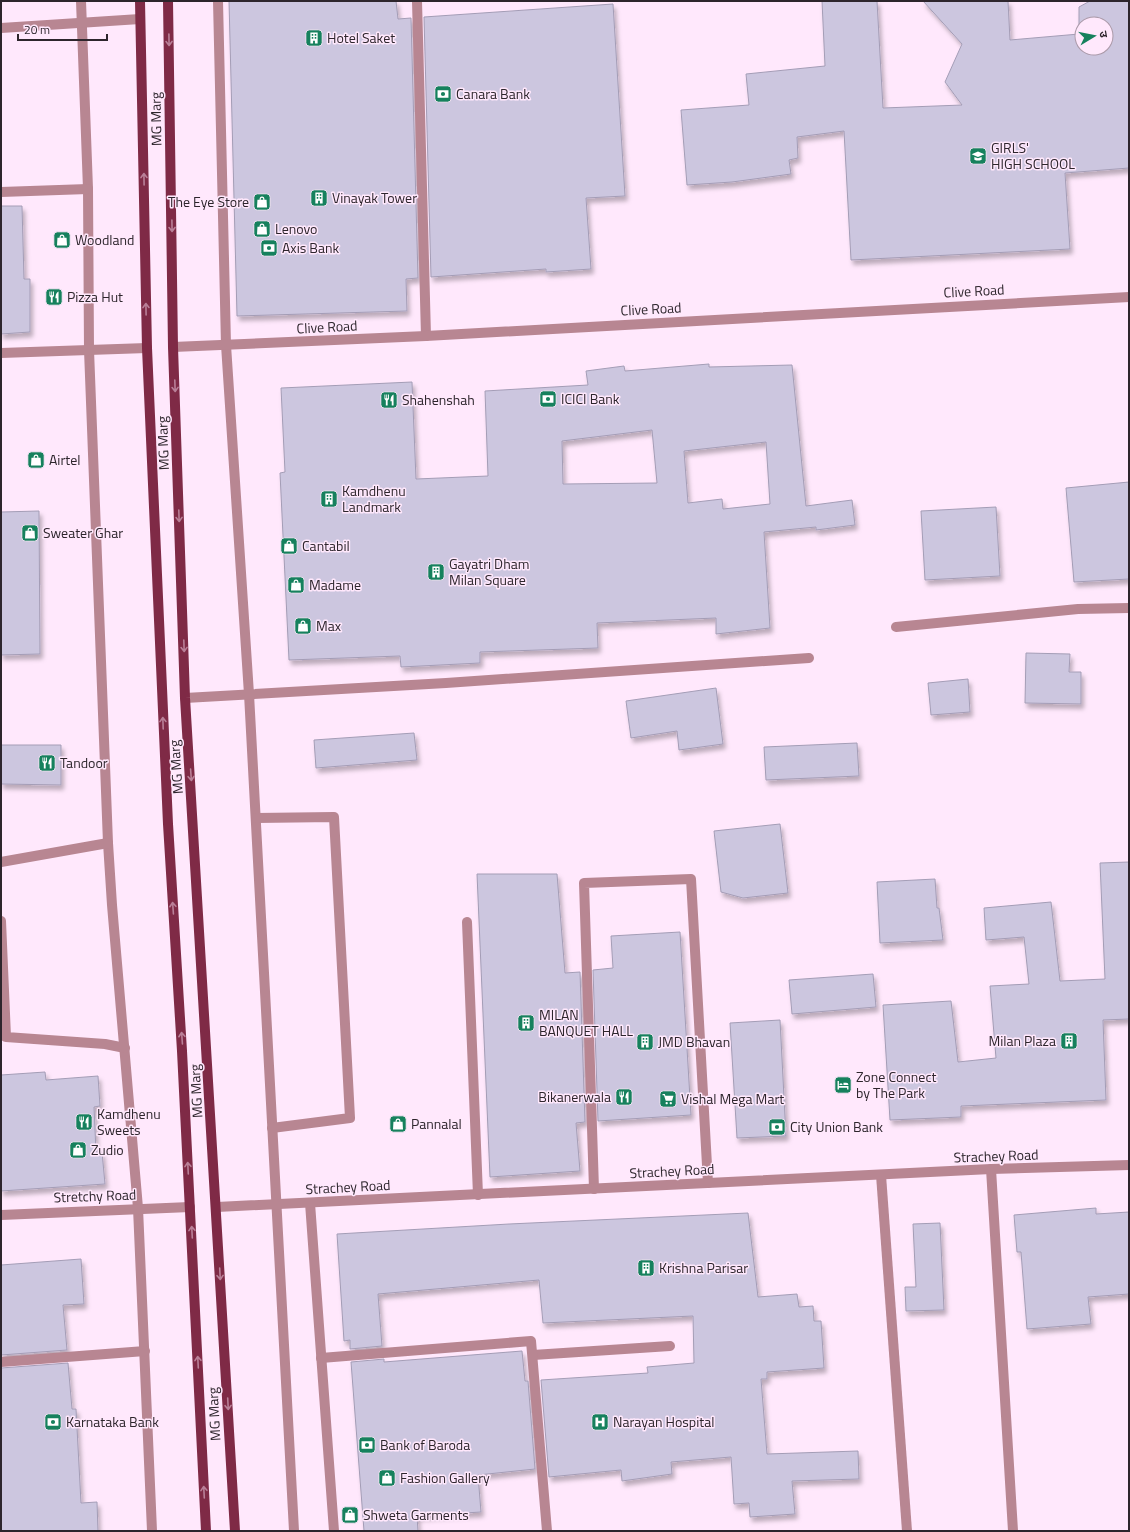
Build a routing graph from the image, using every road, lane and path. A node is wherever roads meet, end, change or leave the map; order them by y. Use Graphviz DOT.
graph roads {
  1 [pos="81,1"];
  2 [pos="140,1"];
  3 [pos="168,1"];
  4 [pos="218,1"];
  5 [pos="417,1"];
  6 [pos="140,19"];
  7 [pos="82,23"];
  8 [pos="1,28"];
  9 [pos="88,189"];
  10 [pos="1,192"];
  11 [pos="1129,297"];
  12 [pos="426,336"];
  13 [pos="226,345"];
  14 [pos="174,347"];
  15 [pos="147,348"];
  16 [pos="89,350"];
  17 [pos="1,353"];
  18 [pos="1129,608"];
  19 [pos="896,627"];
  20 [pos="809,658"];
  21 [pos="249,694"];
  22 [pos="185,698"];
  23 [pos="256,818"];
  24 [pos="108,843"];
  25 [pos="1,862"];
  26 [pos="1,921"];
  27 [pos="467,922"];
  28 [pos="125,1048"];
  29 [pos="272,1128"];
  30 [pos="1129,1165"];
  31 [pos="991,1169"];
  32 [pos="881,1175"];
  33 [pos="708,1183"];
  34 [pos="594,1189"];
  35 [pos="478,1194"];
  36 [pos="310,1203"];
  37 [pos="276,1205"];
  38 [pos="190,1207"];
  39 [pos="216,1207"];
  40 [pos="138,1208"];
  41 [pos="1,1215"];
  42 [pos="670,1346"];
  43 [pos="145,1351"];
  44 [pos="533,1355"];
  45 [pos="321,1358"];
  46 [pos="1,1362"];
  47 [pos="152,1531"];
  48 [pos="206,1531"];
  49 [pos="235,1531"];
  50 [pos="294,1531"];
  51 [pos="334,1531"];
  52 [pos="547,1531"];
  53 [pos="907,1531"];
  54 [pos="1013,1531"];
  1 -- 7 [label="street"];
  2 -- 6 [label="main road, MG Marg"];
  3 -- 14 [label="main road, MG Marg, one-way"];
  4 -- 13 [label="street"];
  5 -- 12 [label="street"];
  6 -- 7 [label="street"];
  15 -- 6 [label="main road, MG Marg, one-way"];
  7 -- 8 [label="street"];
  7 -- 9 [label="street"];
  9 -- 10 [label="street"];
  9 -- 16 [label="street"];
  11 -- 12 [label="street, Clive Road"];
  12 -- 13 [label="street, Clive Road"];
  13 -- 14 [label="street, Clive Road"];
  13 -- 21 [label="street"];
  14 -- 22 [label="main road, MG Marg, one-way"];
  15 -- 16 [label="street"];
  38 -- 15 [label="main road, MG Marg, one-way"];
  16 -- 17 [label="street"];
  16 -- 24 [label="street"];
  18 -- 19 [label="street"];
  20 -- 21 [label="street"];
  21 -- 22 [label="street"];
  21 -- 23 [label="street"];
  22 -- 39 [label="main road, MG Marg, one-way"];
  23 -- 29 [label="street"];
  23 -- 29 [label="street"];
  24 -- 25 [label="street"];
  24 -- 28 [label="street"];
  26 -- 28 [label="street"];
  27 -- 35 [label="street"];
  28 -- 40 [label="street"];
  29 -- 37 [label="street"];
  30 -- 31 [label="street, Strachey Road"];
  31 -- 32 [label="street, Strachey Road"];
  31 -- 54 [label="street"];
  32 -- 33 [label="street, Strachey Road"];
  32 -- 53 [label="street"];
  33 -- 34 [label="street, Strachey Road"];
  33 -- 34 [label="street"];
  34 -- 35 [label="street, Strachey Road"];
  35 -- 36 [label="street, Strachey Road"];
  36 -- 37 [label="street, Strachey Road"];
  36 -- 45 [label="street"];
  37 -- 39 [label="street, Strachey Road"];
  37 -- 50 [label="street"];
  38 -- 40 [label="street, Stretchy Road"];
  48 -- 38 [label="main road, MG Marg, one-way"];
  39 -- 49 [label="main road, MG Marg, one-way"];
  40 -- 41 [label="street, Stretchy Road"];
  40 -- 43 [label="street"];
  42 -- 44 [label="street"];
  43 -- 46 [label="street"];
  43 -- 47 [label="street"];
  44 -- 45 [label="street"];
  44 -- 52 [label="street"];
  45 -- 51 [label="street"];
}
